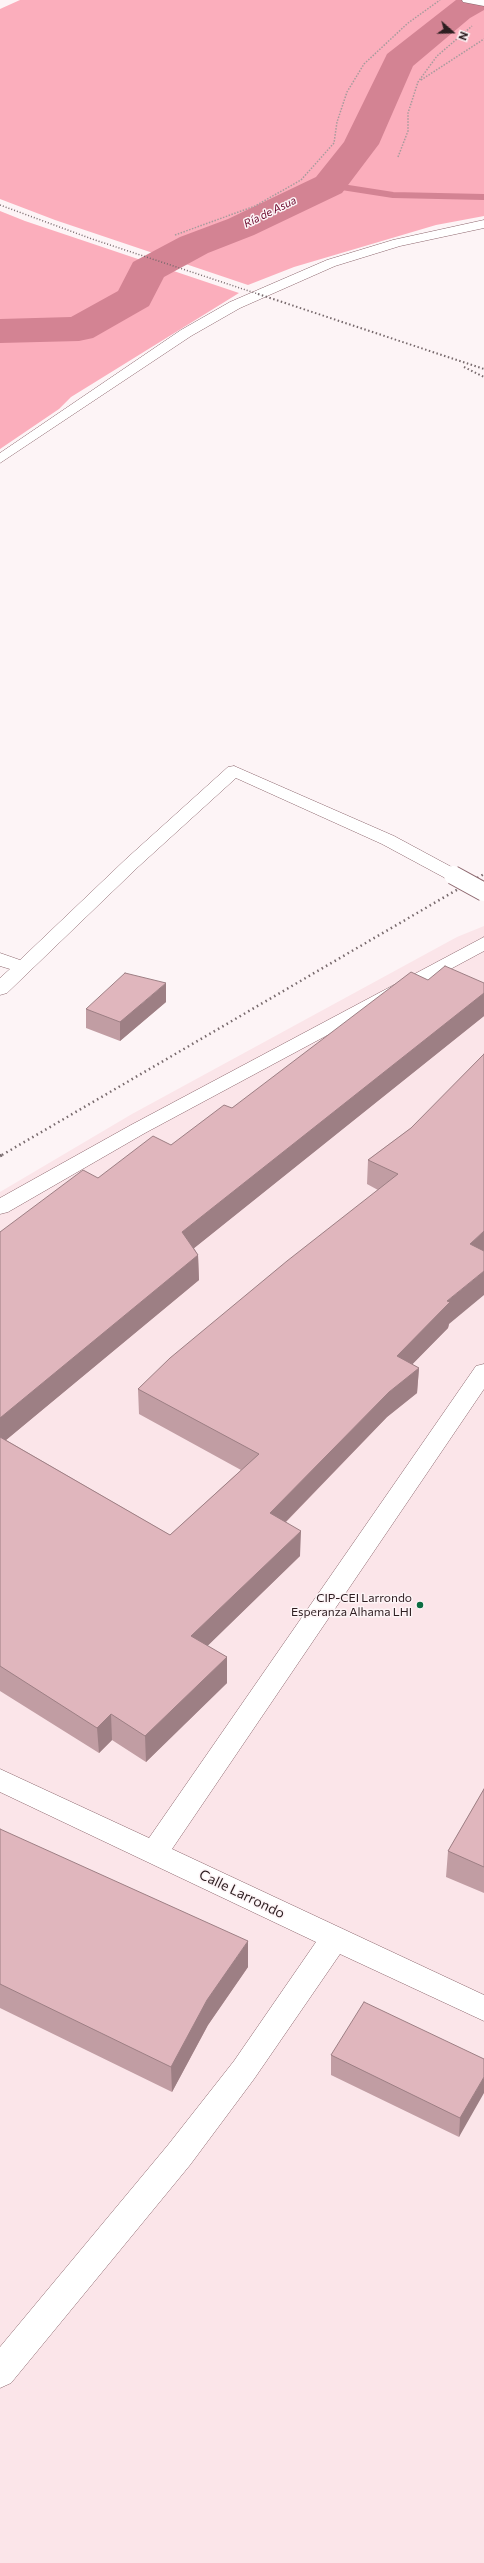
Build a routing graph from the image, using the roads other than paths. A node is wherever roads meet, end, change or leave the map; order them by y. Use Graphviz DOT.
graph roads {
  1 [pos="467,0"];
  2 [pos="484,3"];
  3 [pos="484,224"];
  4 [pos="0,459"];
  5 [pos="484,892"];
  6 [pos="484,944"];
  7 [pos="0,959"];
  8 [pos="21,967"];
  9 [pos="0,989"];
  10 [pos="0,1208"];
  11 [pos="484,1372"];
  12 [pos="0,1780"];
  13 [pos="155,1852"];
  14 [pos="334,1939"];
  15 [pos="484,2009"];
  16 [pos="0,2372"];
  1 -- 2 [label="street"];
  3 -- 4 [label="street"];
  5 -- 8 [label="street, bridge"];
  6 -- 10 [label="street"];
  7 -- 8 [label="street"];
  8 -- 9 [label="street"];
  11 -- 13 [label="street"];
  12 -- 13 [label="street, Calle Larrondo"];
  13 -- 14 [label="street, Calle Larrondo"];
  14 -- 15 [label="street, Calle Larrondo"];
  14 -- 16 [label="street"];
}
